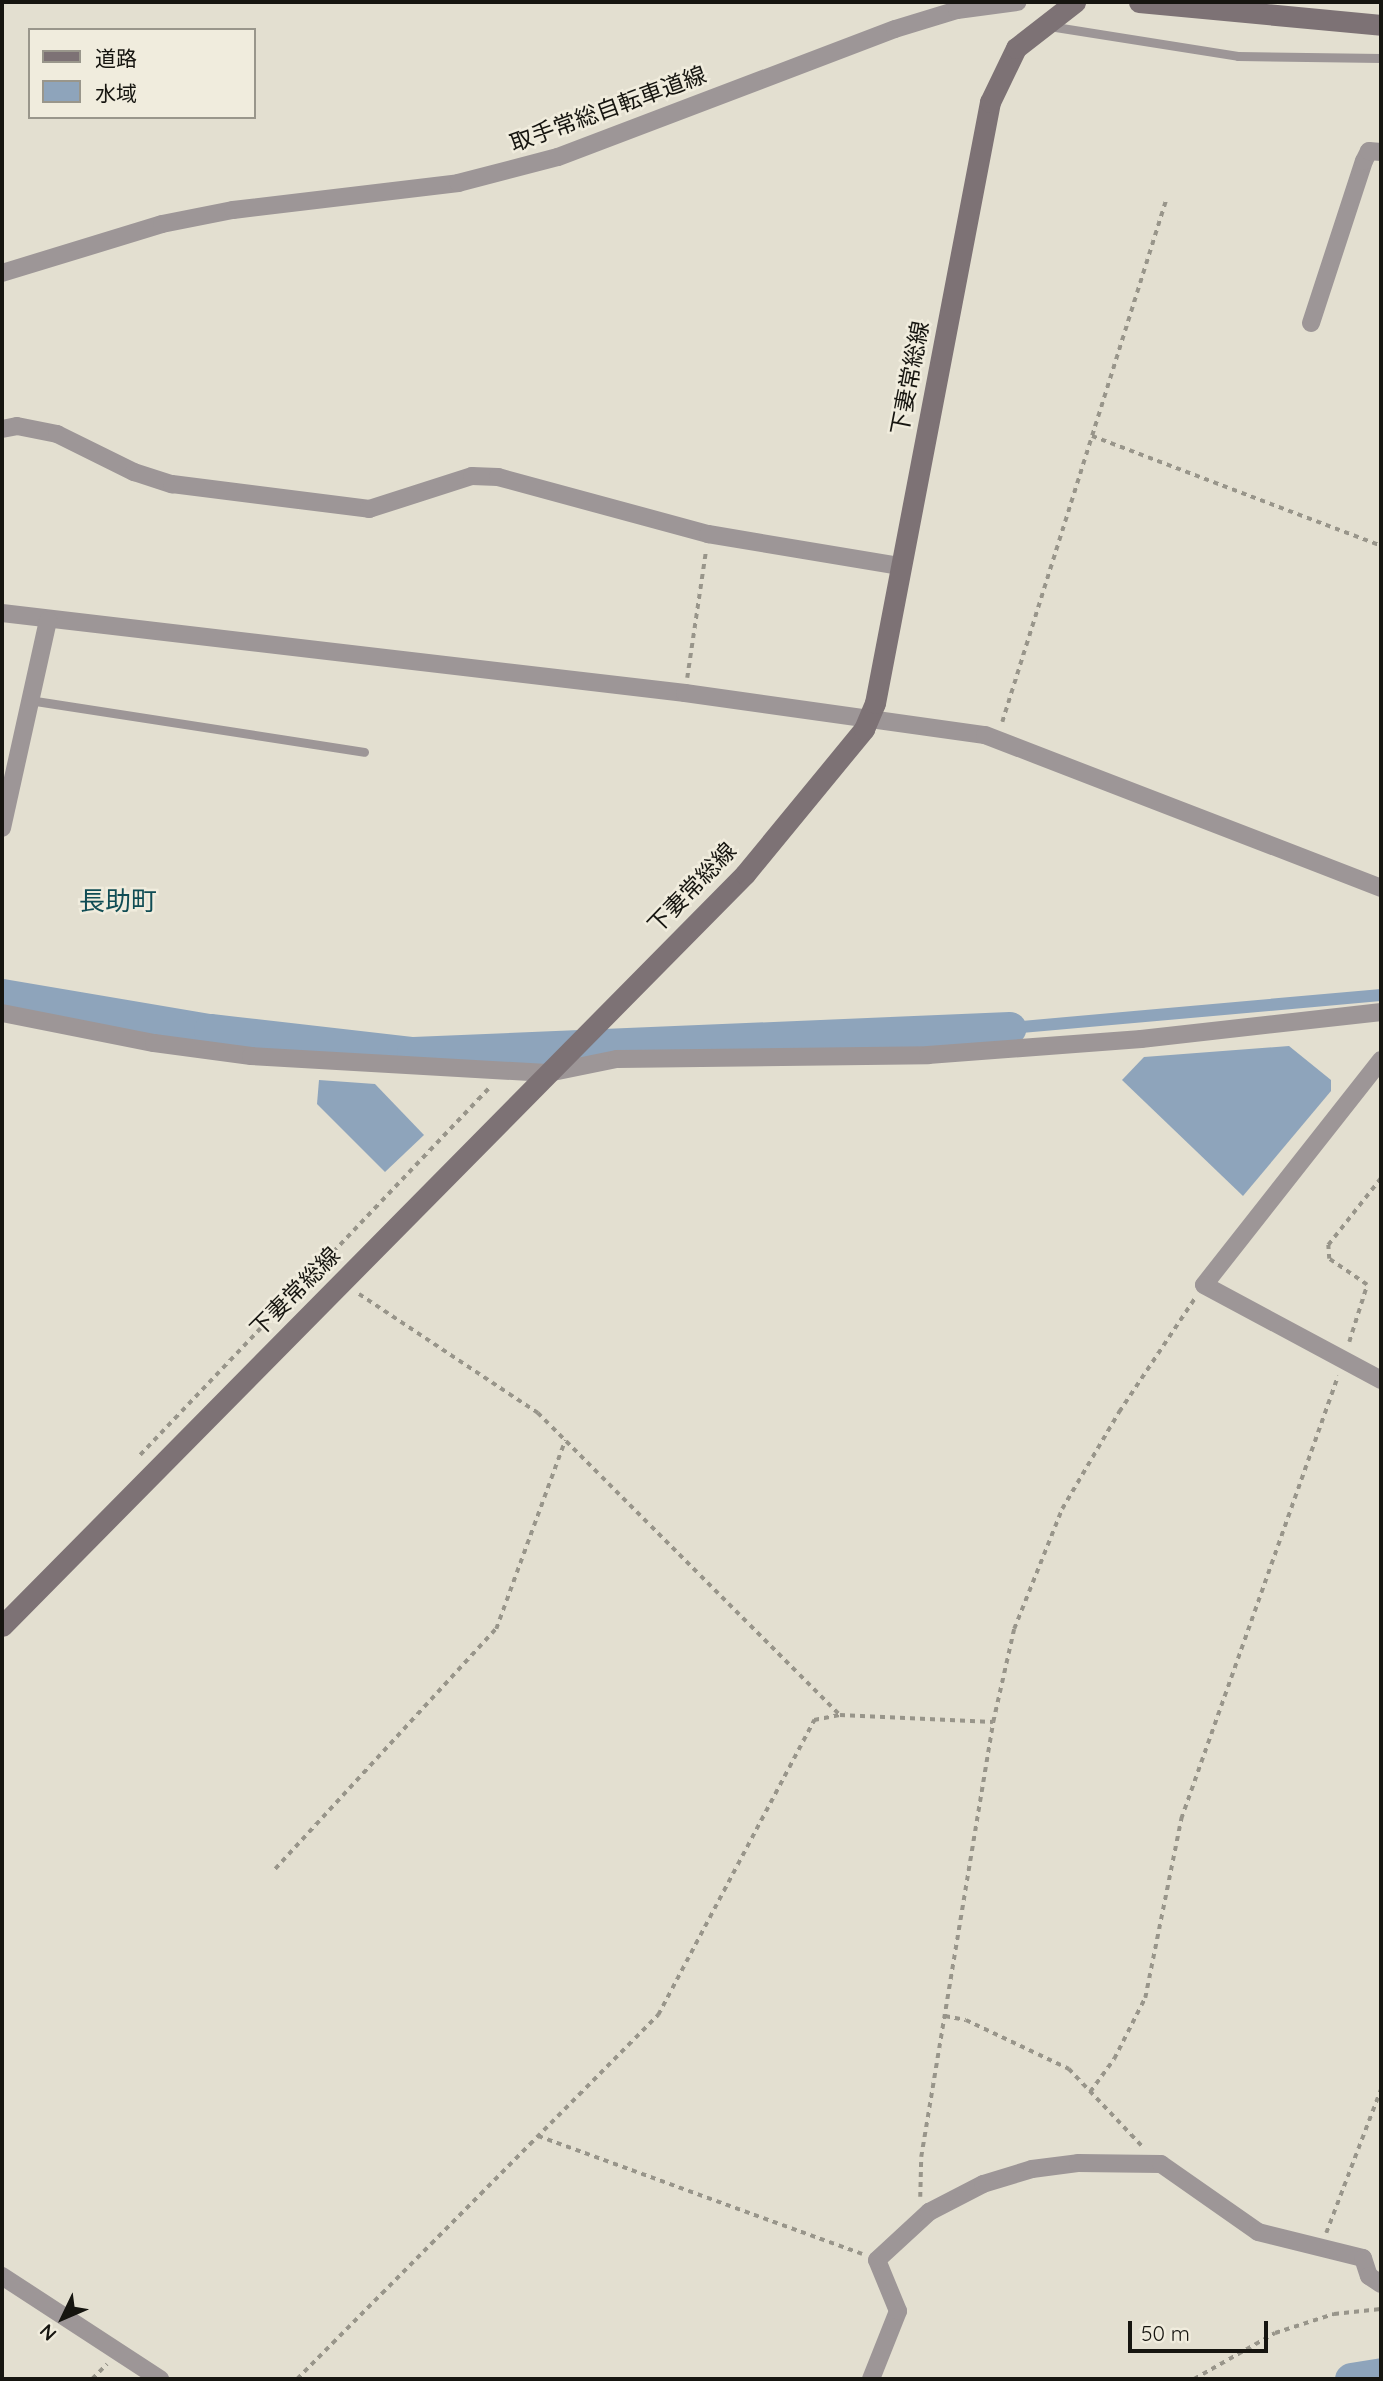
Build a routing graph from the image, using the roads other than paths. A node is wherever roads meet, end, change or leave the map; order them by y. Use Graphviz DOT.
graph roads {
  1 [pos="1017,2"];
  2 [pos="1075,2"];
  3 [pos="1139,2"];
  4 [pos="1041,25"];
  5 [pos="1381,25"];
  6 [pos="1381,58"];
  7 [pos="1381,152"];
  8 [pos="2,273"];
  9 [pos="1311,323"];
  10 [pos="2,429"];
  11 [pos="900,566"];
  12 [pos="2,613"];
  13 [pos="48,620"];
  14 [pos="29,700"];
  15 [pos="870,718"];
  16 [pos="364,752"];
  17 [pos="2,828"];
  18 [pos="1381,888"];
  19 [pos="1381,1012"];
  20 [pos="2,1013"];
  21 [pos="1381,1060"];
  22 [pos="555,1066"];
  23 [pos="1381,1380"];
  24 [pos="2,1626"];
  25 [pos="2,2276"];
  26 [pos="1381,2284"];
  27 [pos="160,2379"];
  28 [pos="872,2379"];
  1 -- 8 [label="street, 取手常総自転車道線"];
  2 -- 4 [label="main road, 下妻常総線"];
  3 -- 5 [label="main road"];
  4 -- 6 [label="lane"];
  4 -- 11 [label="main road, 下妻常総線"];
  7 -- 9 [label="street"];
  10 -- 11 [label="street"];
  11 -- 15 [label="main road, 下妻常総線"];
  12 -- 13 [label="street"];
  13 -- 14 [label="street"];
  13 -- 15 [label="street"];
  14 -- 16 [label="lane"];
  14 -- 17 [label="street"];
  15 -- 18 [label="street"];
  15 -- 22 [label="main road, 下妻常総線"];
  19 -- 22 [label="street"];
  20 -- 22 [label="street"];
  21 -- 23 [label="street"];
  22 -- 24 [label="main road, 下妻常総線"];
  25 -- 27 [label="street"];
  26 -- 28 [label="street"];
}
